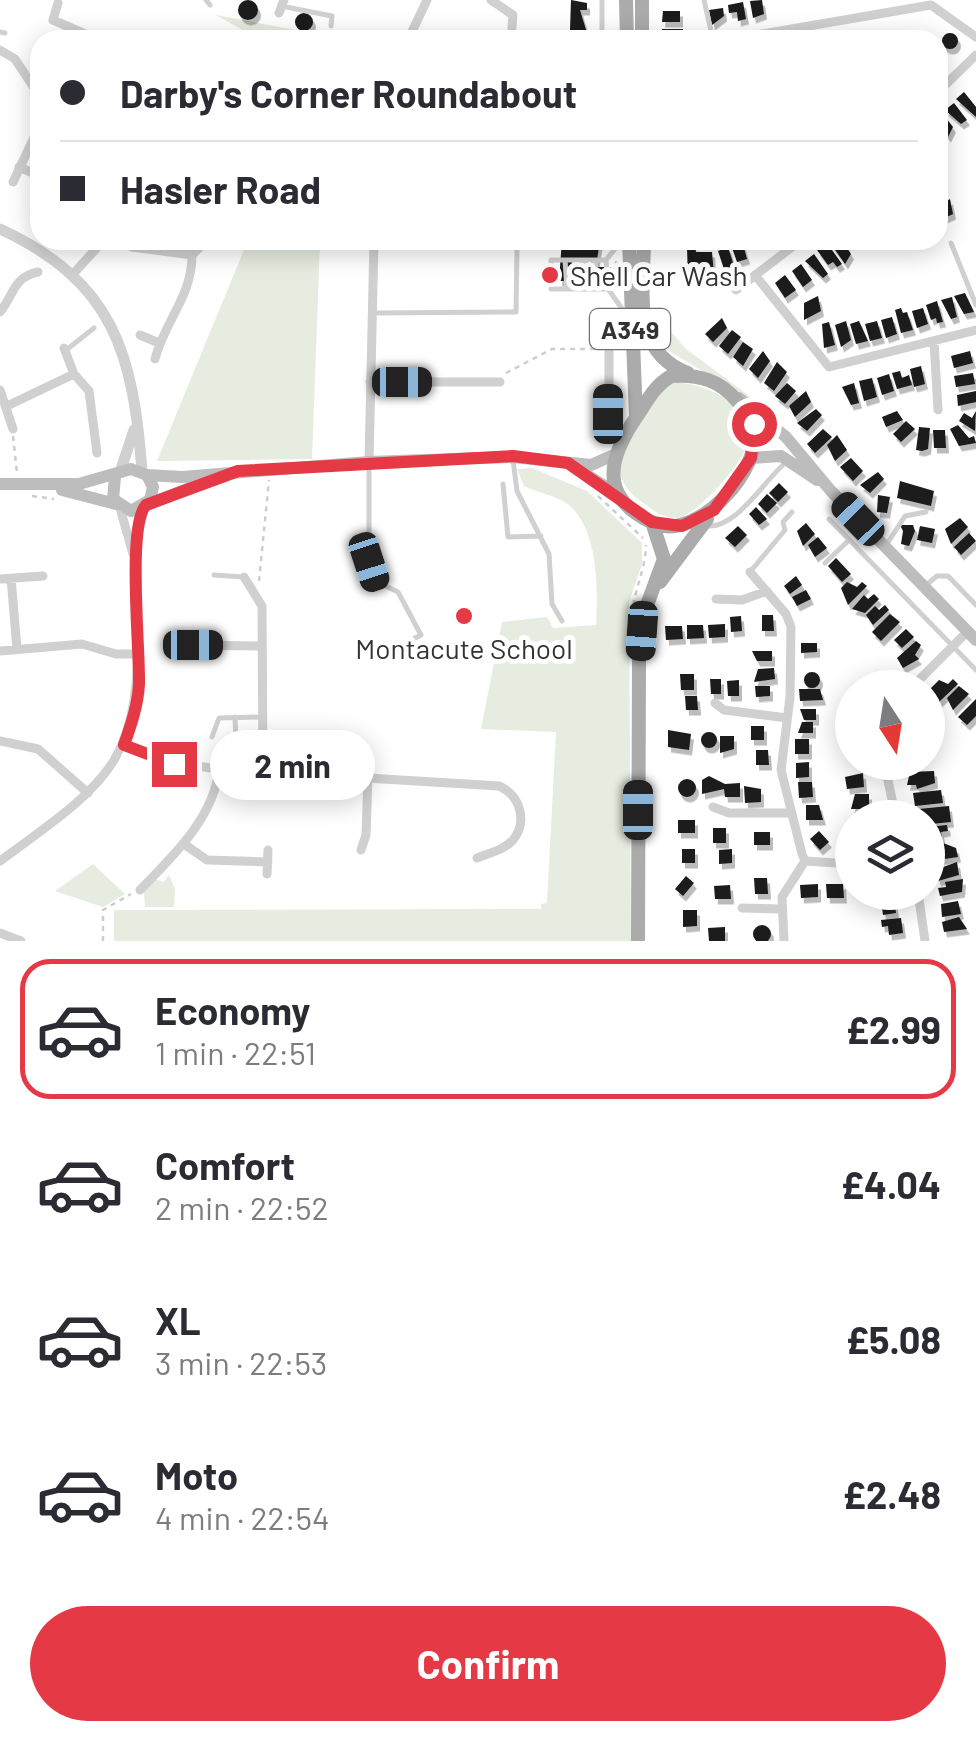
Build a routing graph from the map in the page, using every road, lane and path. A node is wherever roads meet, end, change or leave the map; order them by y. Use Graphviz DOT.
graph roads {
  1 [pos="427,0"];
  2 [pos="492,0"];
  3 [pos="602,0"];
  4 [pos="626,0"];
  5 [pos="642,0"];
  6 [pos="704,0"];
  7 [pos="58,3"];
  8 [pos="281,6"];
  9 [pos="331,26"];
  10 [pos="76,30"];
  11 [pos="413,30"];
  12 [pos="512,30"];
  13 [pos="602,30"];
  14 [pos="626,30"];
  15 [pos="642,30"];
  16 [pos="712,30"];
  17 [pos="784,30"];
  18 [pos="976,37"];
  19 [pos="0,50"];
  20 [pos="976,55"];
  21 [pos="30,82"];
  22 [pos="948,82"];
  23 [pos="30,145"];
  24 [pos="18,168"];
  25 [pos="30,172"];
  26 [pos="13,182"];
  27 [pos="0,230"];
  28 [pos="951,243"];
  29 [pos="30,244"];
  30 [pos="41,250"];
  31 [pos="95,250"];
  32 [pos="172,250"];
  33 [pos="197,250"];
  34 [pos="374,250"];
  35 [pos="517,250"];
  36 [pos="616,250"];
  37 [pos="627,250"];
  38 [pos="644,250"];
  39 [pos="788,250"];
  40 [pos="192,255"];
  41 [pos="565,260"];
  42 [pos="574,260"];
  43 [pos="584,260"];
  44 [pos="595,260"];
  45 [pos="606,260"];
  46 [pos="38,272"];
  47 [pos="73,274"];
  48 [pos="756,276"];
  49 [pos="0,280"];
  50 [pos="13,287"];
  51 [pos="566,289"];
  52 [pos="576,289"];
  53 [pos="586,289"];
  54 [pos="596,289"];
  55 [pos="608,289"];
  56 [pos="736,290"];
  57 [pos="976,305"];
  58 [pos="0,312"];
  59 [pos="372,312"];
  60 [pos="609,317"];
  61 [pos="630,319"];
  62 [pos="94,328"];
  63 [pos="976,330"];
  64 [pos="140,335"];
  65 [pos="934,341"];
  66 [pos="159,343"];
  67 [pos="65,350"];
  68 [pos="609,350"];
  69 [pos="155,359"];
  70 [pos="74,374"];
  71 [pos="700,377"];
  72 [pos="370,382"];
  73 [pos="500,382"];
  74 [pos="726,387"];
  75 [pos="0,390"];
  76 [pos="7,406"];
  77 [pos="938,410"];
  78 [pos="608,414"];
  79 [pos="634,420"];
  80 [pos="136,421"];
  81 [pos="13,429"];
  82 [pos="609,436"];
  83 [pos="97,453"];
  84 [pos="614,455"];
  85 [pos="513,456"];
  86 [pos="751,458"];
  87 [pos="368,462"];
  88 [pos="568,463"];
  89 [pos="782,466"];
  90 [pos="271,469"];
  91 [pos="238,471"];
  92 [pos="144,473"];
  93 [pos="17,474"];
  94 [pos="118,474"];
  95 [pos="0,484"];
  96 [pos="503,484"];
  97 [pos="40,486"];
  98 [pos="831,491"];
  99 [pos="621,496"];
  100 [pos="118,506"];
  101 [pos="144,507"];
  102 [pos="714,510"];
  103 [pos="792,512"];
  104 [pos="926,512"];
  105 [pos="829,519"];
  106 [pos="652,522"];
  107 [pos="702,526"];
  108 [pos="541,536"];
  109 [pos="850,540"];
  110 [pos="884,546"];
  111 [pos="135,561"];
  112 [pos="824,563"];
  113 [pos="750,572"];
  114 [pos="42,576"];
  115 [pos="214,576"];
  116 [pos="244,577"];
  117 [pos="6,578"];
  118 [pos="924,587"];
  119 [pos="654,589"];
  120 [pos="768,591"];
  121 [pos="716,599"];
  122 [pos="260,600"];
  123 [pos="976,605"];
  124 [pos="562,622"];
  125 [pos="972,636"];
  126 [pos="193,645"];
  127 [pos="262,646"];
  128 [pos="952,646"];
  129 [pos="16,649"];
  130 [pos="394,649"];
  131 [pos="0,650"];
  132 [pos="139,654"];
  133 [pos="929,670"];
  134 [pos="976,670"];
  135 [pos="716,702"];
  136 [pos="235,717"];
  137 [pos="261,717"];
  138 [pos="787,718"];
  139 [pos="212,738"];
  140 [pos="0,741"];
  141 [pos="236,741"];
  142 [pos="124,745"];
  143 [pos="219,769"];
  144 [pos="263,772"];
  145 [pos="368,778"];
  146 [pos="88,793"];
  147 [pos="713,807"];
  148 [pos="789,813"];
  149 [pos="184,844"];
  150 [pos="268,850"];
  151 [pos="361,850"];
  152 [pos="477,858"];
  153 [pos="0,860"];
  154 [pos="804,861"];
  155 [pos="268,862"];
  156 [pos="835,863"];
  157 [pos="268,874"];
  158 [pos="140,890"];
  159 [pos="742,908"];
  160 [pos="780,908"];
  161 [pos="921,910"];
  162 [pos="0,933"];
  163 [pos="20,941"];
  164 [pos="103,941"];
  165 [pos="638,941"];
  166 [pos="784,941"];
  167 [pos="925,941"];
  1 -- 11 [label="street"];
  2 -- 12 [label="street"];
  3 -- 13 [label="lane"];
  4 -- 14 [label="main road"];
  5 -- 15 [label="main road"];
  6 -- 16 [label="lane"];
  7 -- 10 [label="street"];
  8 -- 9 [label="lane"];
  17 -- 18 [label="street"];
  19 -- 21 [label="street"];
  20 -- 22 [label="street"];
  23 -- 24 [label="street"];
  24 -- 25 [label="street"];
  24 -- 26 [label="street"];
  27 -- 29 [label="street"];
  28 -- 57 [label="lane"];
  30 -- 47 [label="street"];
  31 -- 47 [label="street"];
  32 -- 40 [label="street"];
  33 -- 40 [label="street"];
  34 -- 59 [label="street"];
  35 -- 59 [label="lane"];
  36 -- 45 [label="lane"];
  37 -- 61 [label="main road, A349"];
  38 -- 71 [label="main road, A349"];
  39 -- 48 [label="street"];
  40 -- 66 [label="street"];
  41 -- 42 [label="lane"];
  41 -- 51 [label="lane"];
  41 -- 51 [label="lane"];
  42 -- 43 [label="lane"];
  42 -- 52 [label="lane"];
  43 -- 44 [label="lane"];
  43 -- 53 [label="lane"];
  44 -- 45 [label="lane"];
  44 -- 54 [label="lane"];
  45 -- 55 [label="lane"];
  46 -- 50 [label="street"];
  47 -- 80 [label="street"];
  48 -- 56 [label="street"];
  48 -- 65 [label="street"];
  49 -- 50 [label="street"];
  50 -- 58 [label="street"];
  51 -- 52 [label="lane"];
  52 -- 53 [label="lane"];
  53 -- 54 [label="lane"];
  54 -- 55 [label="lane"];
  55 -- 61 [label="lane"];
  59 -- 72 [label="street"];
  60 -- 68 [label="street"];
  61 -- 79 [label="main road, A349"];
  62 -- 67 [label="lane"];
  63 -- 65 [label="street"];
  64 -- 66 [label="street"];
  65 -- 77 [label="street"];
  66 -- 69 [label="street"];
  67 -- 70 [label="street"];
  68 -- 73 [label="path"];
  68 -- 78 [label="street"];
  70 -- 76 [label="street"];
  70 -- 83 [label="street"];
  71 -- 74 [label="main road, A349"];
  71 -- 79 [label="main road, A349"];
  72 -- 73 [label="street"];
  72 -- 87 [label="street"];
  74 -- 86 [label="main road"];
  74 -- 98 [label="main road"];
  75 -- 76 [label="street"];
  76 -- 81 [label="street"];
  78 -- 79 [label="street"];
  78 -- 82 [label="street"];
  79 -- 84 [label="main road, A349"];
  80 -- 92 [label="street"];
  80 -- 94 [label="street"];
  81 -- 93 [label="path"];
  84 -- 88 [label="main road"];
  84 -- 99 [label="main road"];
  85 -- 87 [label="main road"];
  85 -- 88 [label="main road"];
  85 -- 108 [label="lane"];
  86 -- 98 [label="main road"];
  86 -- 102 [label="main road"];
  87 -- 90 [label="main road"];
  87 -- 130 [label="lane"];
  88 -- 99 [label="main road"];
  89 -- 107 [label="lane"];
  90 -- 91 [label="main road"];
  90 -- 122 [label="path"];
  91 -- 92 [label="main road"];
  91 -- 101 [label="main road"];
  92 -- 94 [label="main road"];
  92 -- 101 [label="main road"];
  94 -- 97 [label="main road"];
  94 -- 100 [label="main road"];
  95 -- 97 [label="main road"];
  96 -- 108 [label="lane"];
  97 -- 100 [label="main road"];
  98 -- 110 [label="main road"];
  99 -- 106 [label="main road"];
  100 -- 101 [label="main road"];
  100 -- 111 [label="street"];
  101 -- 111 [label="street"];
  102 -- 106 [label="main road"];
  102 -- 107 [label="main road"];
  103 -- 113 [label="lane"];
  104 -- 110 [label="lane"];
  105 -- 109 [label="lane"];
  106 -- 119 [label="main road"];
  107 -- 119 [label="main road"];
  108 -- 124 [label="lane"];
  109 -- 112 [label="lane"];
  109 -- 128 [label="lane"];
  110 -- 118 [label="main road"];
  111 -- 132 [label="street"];
  113 -- 120 [label="street"];
  114 -- 117 [label="street"];
  115 -- 116 [label="lane"];
  116 -- 122 [label="street"];
  117 -- 129 [label="street"];
  118 -- 123 [label="lane"];
  118 -- 125 [label="main road"];
  119 -- 165 [label="main road"];
  120 -- 121 [label="street"];
  120 -- 138 [label="street"];
  122 -- 127 [label="street"];
  125 -- 128 [label="street"];
  126 -- 127 [label="street"];
  127 -- 137 [label="street"];
  128 -- 133 [label="street"];
  128 -- 134 [label="lane"];
  129 -- 131 [label="street"];
  129 -- 132 [label="street"];
  132 -- 142 [label="street"];
  135 -- 138 [label="street"];
  136 -- 137 [label="lane"];
  136 -- 139 [label="lane"];
  136 -- 141 [label="lane"];
  137 -- 144 [label="street"];
  138 -- 148 [label="street"];
  140 -- 146 [label="street"];
  142 -- 143 [label="street"];
  142 -- 146 [label="street"];
  143 -- 144 [label="street"];
  143 -- 149 [label="street"];
  144 -- 145 [label="street"];
  145 -- 151 [label="street"];
  145 -- 152 [label="street"];
  146 -- 153 [label="street"];
  147 -- 148 [label="street"];
  148 -- 154 [label="street"];
  149 -- 155 [label="street"];
  149 -- 158 [label="street"];
  150 -- 155 [label="street"];
  154 -- 156 [label="street"];
  154 -- 160 [label="street"];
  155 -- 157 [label="street"];
  158 -- 164 [label="path"];
  159 -- 160 [label="street"];
  160 -- 166 [label="street"];
  161 -- 167 [label="street"];
  162 -- 163 [label="street"];
}
